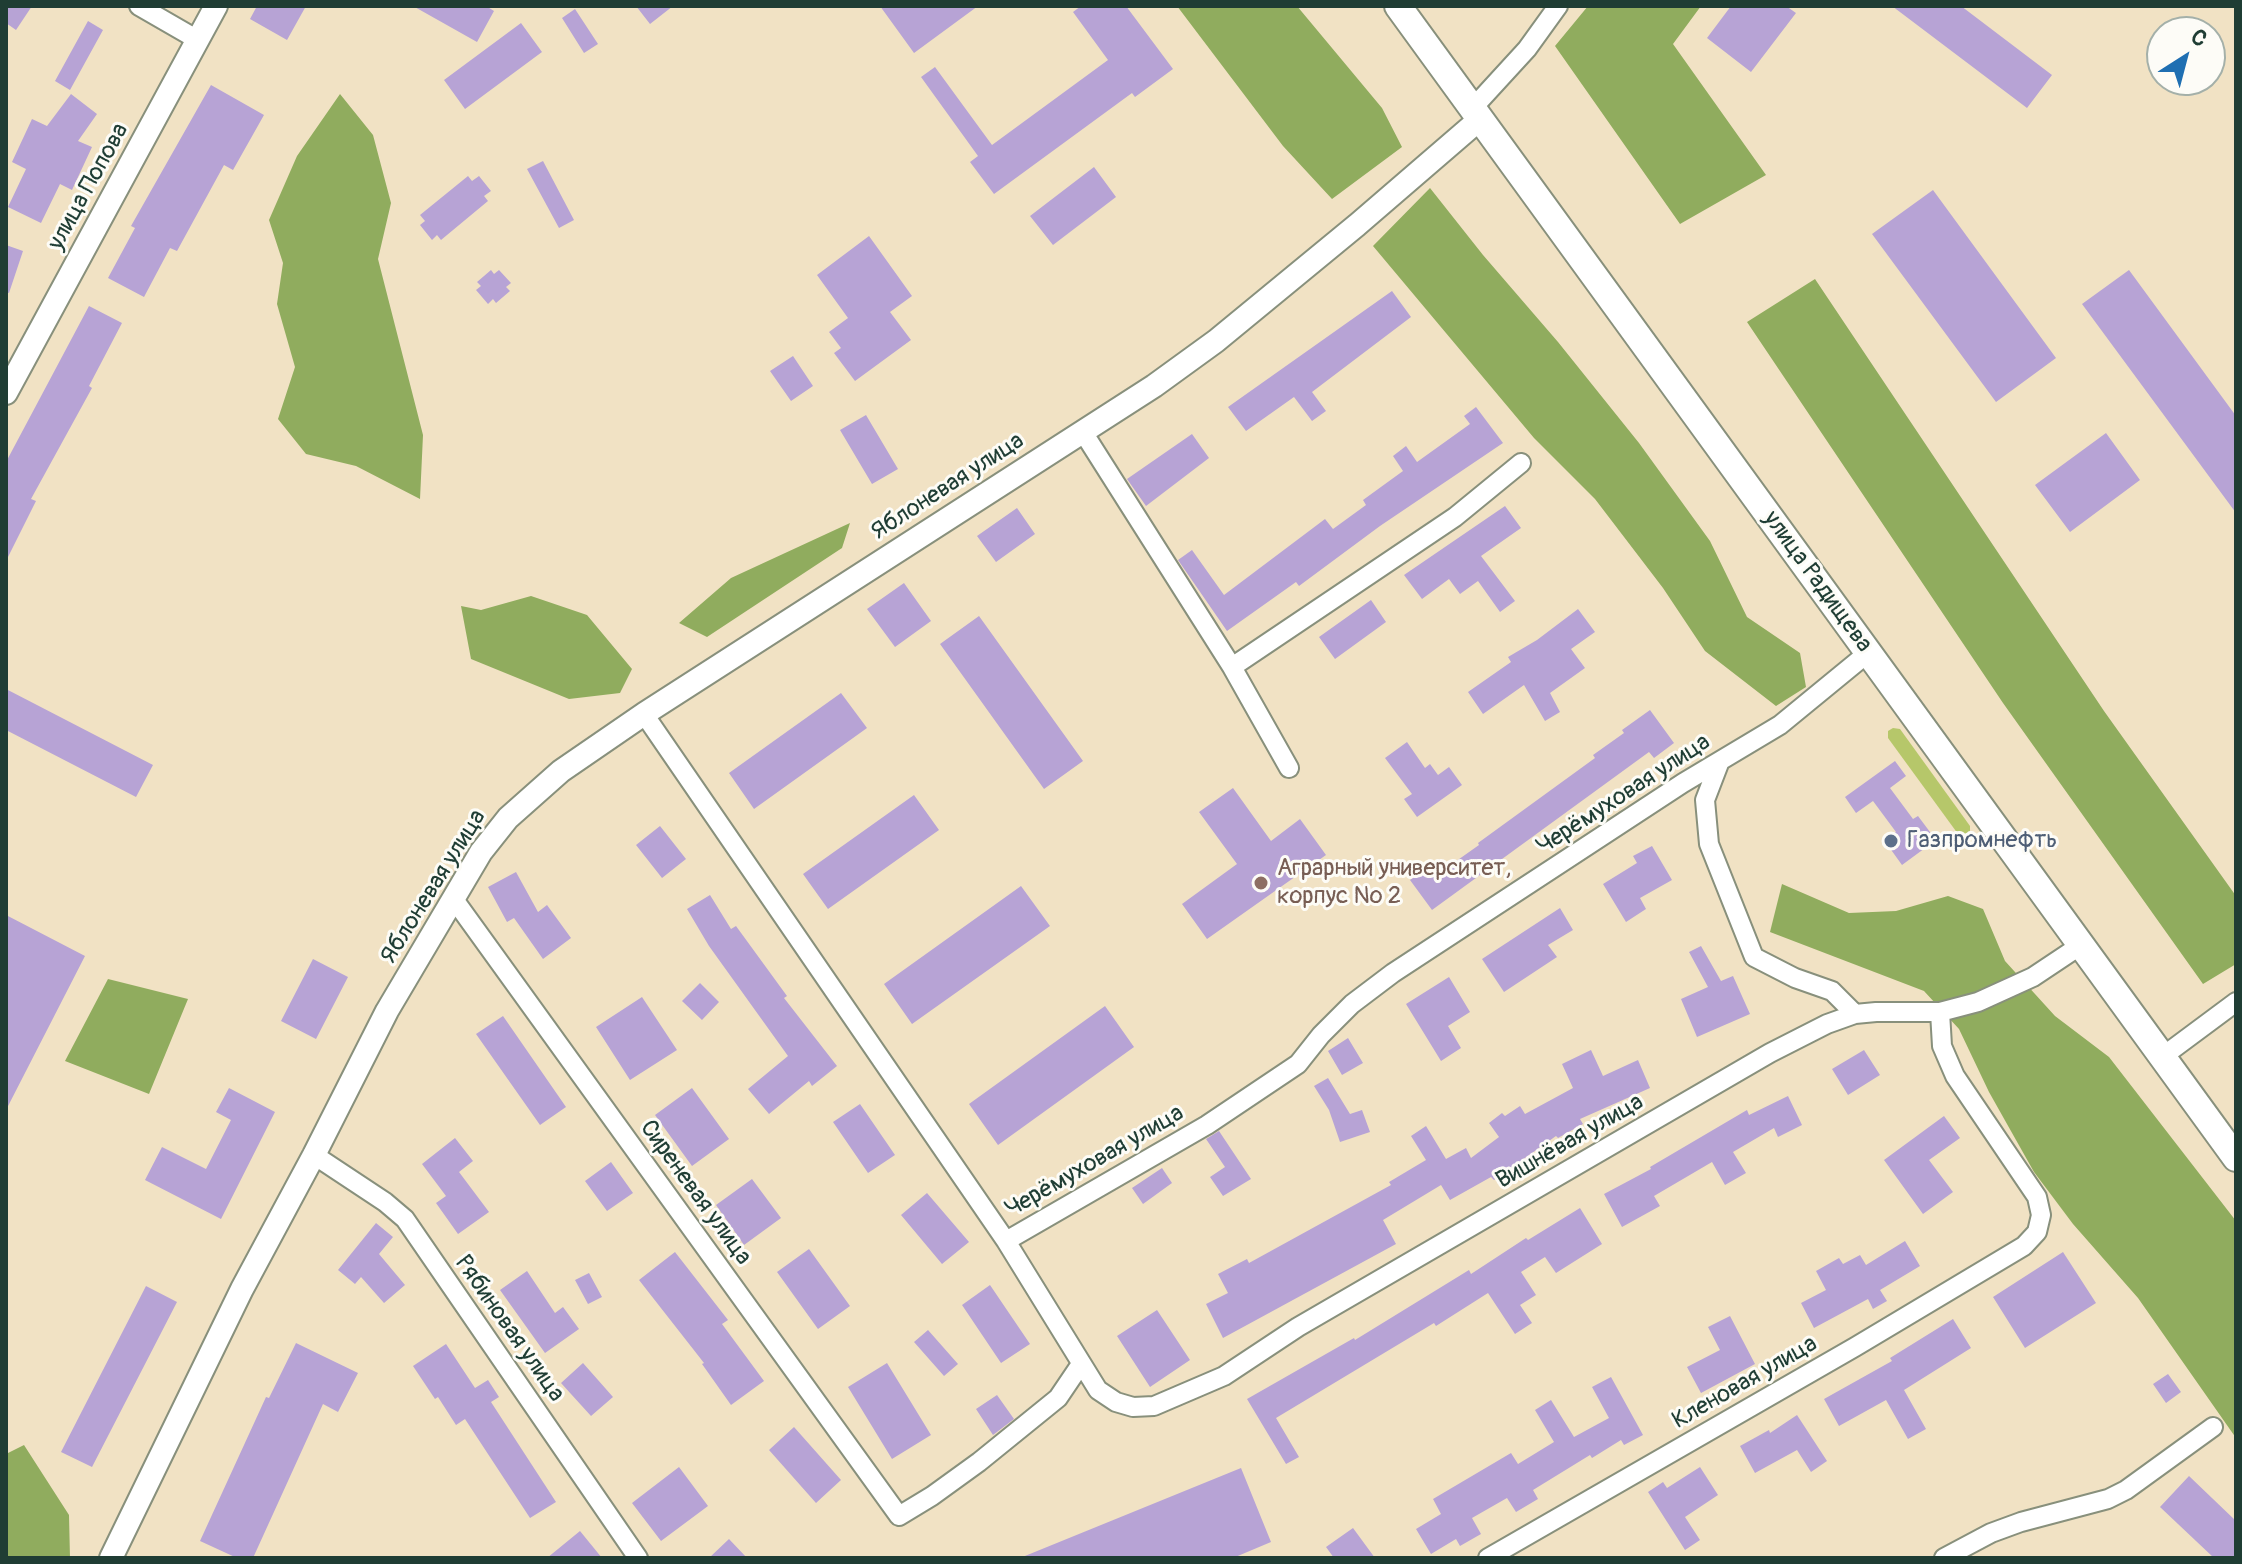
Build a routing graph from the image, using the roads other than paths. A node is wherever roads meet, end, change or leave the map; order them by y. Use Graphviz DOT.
graph roads {
  1 [pos="139,6"];
  2 [pos="216,6"];
  3 [pos="1398,6"];
  4 [pos="1558,6"];
  5 [pos="198,40"];
  6 [pos="1476,114"];
  7 [pos="6,393"];
  8 [pos="1083,432"];
  9 [pos="1521,463"];
  10 [pos="1869,652"];
  11 [pos="1232,667"];
  12 [pos="644,714"];
  13 [pos="1720,761"];
  14 [pos="1289,768"];
  15 [pos="453,898"];
  16 [pos="2081,945"];
  17 [pos="2236,1002"];
  18 [pos="1940,1012"];
  19 [pos="1855,1014"];
  20 [pos="2162,1057"];
  21 [pos="314,1155"];
  22 [pos="2236,1158"];
  23 [pos="1006,1241"];
  24 [pos="1081,1364"];
  25 [pos="1098,1390"];
  26 [pos="2213,1427"];
  27 [pos="111,1558"];
  28 [pos="638,1558"];
  29 [pos="1488,1558"];
  30 [pos="1944,1558"];
  1 -- 5 [label="street"];
  2 -- 5 [label="street, улица Попова"];
  3 -- 6 [label="main road, улица Радищева"];
  4 -- 6 [label="street"];
  5 -- 7 [label="street, улица Попова"];
  6 -- 8 [label="street, Яблоневая улица"];
  6 -- 10 [label="main road, улица Радищева"];
  8 -- 11 [label="street"];
  8 -- 12 [label="street, Яблоневая улица"];
  9 -- 11 [label="street"];
  10 -- 13 [label="street, Черёмуховая улица"];
  10 -- 16 [label="main road, улица Радищева"];
  11 -- 14 [label="street"];
  12 -- 15 [label="street, Яблоневая улица"];
  12 -- 23 [label="street, Черёмуховая улица"];
  13 -- 19 [label="street"];
  13 -- 23 [label="street, Черёмуховая улица"];
  15 -- 21 [label="street, Яблоневая улица"];
  15 -- 24 [label="street, Сиреневая улица"];
  16 -- 18 [label="street, Вишнёвая улица"];
  16 -- 20 [label="main road, улица Радищева"];
  17 -- 20 [label="street"];
  18 -- 19 [label="street, Вишнёвая улица"];
  18 -- 29 [label="street, Кленовая улица"];
  19 -- 25 [label="street, Вишнёвая улица"];
  20 -- 22 [label="main road, улица Радищева"];
  21 -- 27 [label="street, Яблоневая улица"];
  21 -- 28 [label="street, Рябиновая улица"];
  23 -- 24 [label="street, Черёмуховая улица"];
  24 -- 25 [label="street, Черёмуховая улица"];
  26 -- 30 [label="street"];
}
